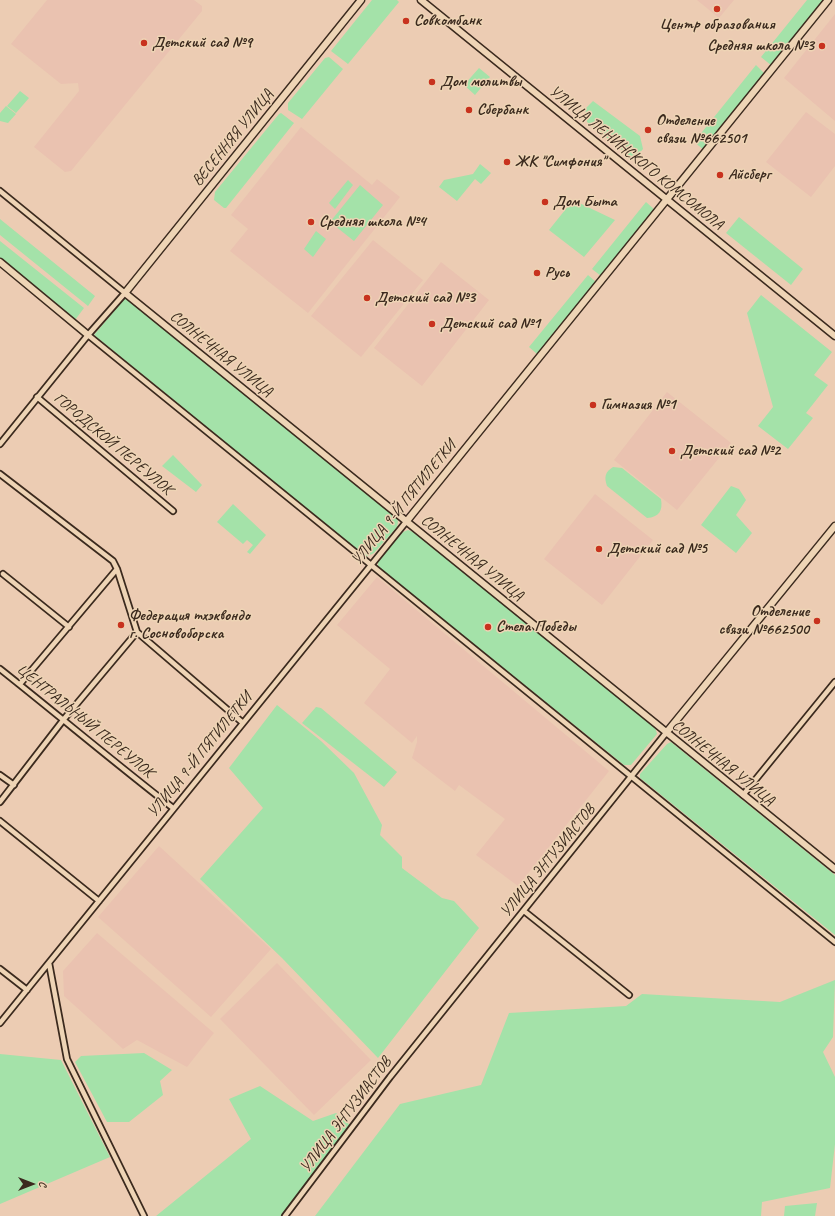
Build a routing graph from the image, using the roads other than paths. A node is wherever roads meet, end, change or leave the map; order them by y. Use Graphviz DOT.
graph roads {
  1 [pos="361,0"];
  2 [pos="421,0"];
  3 [pos="828,0"];
  4 [pos="0,192"];
  5 [pos="667,199"];
  6 [pos="0,262"];
  7 [pos="125,293"];
  8 [pos="88,334"];
  9 [pos="835,336"];
  10 [pos="37,397"];
  11 [pos="0,444"];
  12 [pos="0,474"];
  13 [pos="173,510"];
  14 [pos="406,522"];
  15 [pos="835,526"];
  16 [pos="371,565"];
  17 [pos="117,568"];
  18 [pos="3,574"];
  19 [pos="69,627"];
  20 [pos="137,632"];
  21 [pos="0,669"];
  22 [pos="835,682"];
  23 [pos="20,684"];
  24 [pos="64,719"];
  25 [pos="243,723"];
  26 [pos="666,733"];
  27 [pos="0,775"];
  28 [pos="632,777"];
  29 [pos="14,786"];
  30 [pos="743,795"];
  31 [pos="0,802"];
  32 [pos="174,808"];
  33 [pos="0,821"];
  34 [pos="835,869"];
  35 [pos="99,901"];
  36 [pos="524,911"];
  37 [pos="835,942"];
  38 [pos="49,963"];
  39 [pos="0,969"];
  40 [pos="27,990"];
  41 [pos="629,995"];
  42 [pos="0,1023"];
  43 [pos="144,1216"];
  44 [pos="285,1216"];
  1 -- 7 [label="street, ВЕСЕННЯЯ УЛИЦА"];
  2 -- 5 [label="street, УЛИЦА ЛЕНИНСКОГО КОМСОМОЛА"];
  3 -- 5 [label="street, УЛИЦА 9-Й ПЯТИЛЕТКИ"];
  4 -- 7 [label="street, СОЛНЕЧНАЯ УЛИЦА"];
  5 -- 9 [label="street, УЛИЦА ЛЕНИНСКОГО КОМСОМОЛА"];
  5 -- 14 [label="street, УЛИЦА 9-Й ПЯТИЛЕТКИ"];
  6 -- 8 [label="street"];
  7 -- 8 [label="street"];
  7 -- 14 [label="street, СОЛНЕЧНАЯ УЛИЦА"];
  8 -- 10 [label="street"];
  8 -- 16 [label="street"];
  10 -- 11 [label="street"];
  10 -- 13 [label="street, ГОРОДСКОЙ ПЕРЕУЛОК"];
  12 -- 17 [label="street"];
  14 -- 16 [label="street, УЛИЦА 9-Й ПЯТИЛЕТКИ"];
  14 -- 26 [label="street, СОЛНЕЧНАЯ УЛИЦА"];
  15 -- 26 [label="street, УЛИЦА ЭНТУЗИАСТОВ"];
  16 -- 25 [label="street, УЛИЦА 9-Й ПЯТИЛЕТКИ"];
  16 -- 28 [label="street"];
  17 -- 19 [label="street"];
  17 -- 20 [label="street"];
  18 -- 19 [label="street"];
  19 -- 23 [label="street"];
  20 -- 24 [label="street"];
  20 -- 25 [label="street"];
  21 -- 23 [label="street, ЦЕНТРАЛЬНЫЙ ПЕРЕУЛОК"];
  22 -- 30 [label="street"];
  23 -- 24 [label="street, ЦЕНТРАЛЬНЫЙ ПЕРЕУЛОК"];
  24 -- 29 [label="street"];
  24 -- 32 [label="street, ЦЕНТРАЛЬНЫЙ ПЕРЕУЛОК"];
  25 -- 32 [label="street, УЛИЦА 9-Й ПЯТИЛЕТКИ"];
  26 -- 28 [label="street, УЛИЦА ЭНТУЗИАСТОВ"];
  26 -- 30 [label="street, СОЛНЕЧНАЯ УЛИЦА"];
  27 -- 29 [label="street"];
  28 -- 36 [label="street, УЛИЦА ЭНТУЗИАСТОВ"];
  28 -- 37 [label="street"];
  29 -- 31 [label="street"];
  30 -- 34 [label="street, СОЛНЕЧНАЯ УЛИЦА"];
  32 -- 35 [label="street, УЛИЦА 9-Й ПЯТИЛЕТКИ"];
  33 -- 35 [label="street"];
  35 -- 38 [label="street, УЛИЦА 9-Й ПЯТИЛЕТКИ"];
  36 -- 41 [label="street"];
  36 -- 44 [label="street, УЛИЦА ЭНТУЗИАСТОВ"];
  38 -- 40 [label="street, УЛИЦА 9-Й ПЯТИЛЕТКИ"];
  38 -- 43 [label="street"];
  39 -- 40 [label="street"];
  40 -- 42 [label="street, УЛИЦА 9-Й ПЯТИЛЕТКИ"];
}
